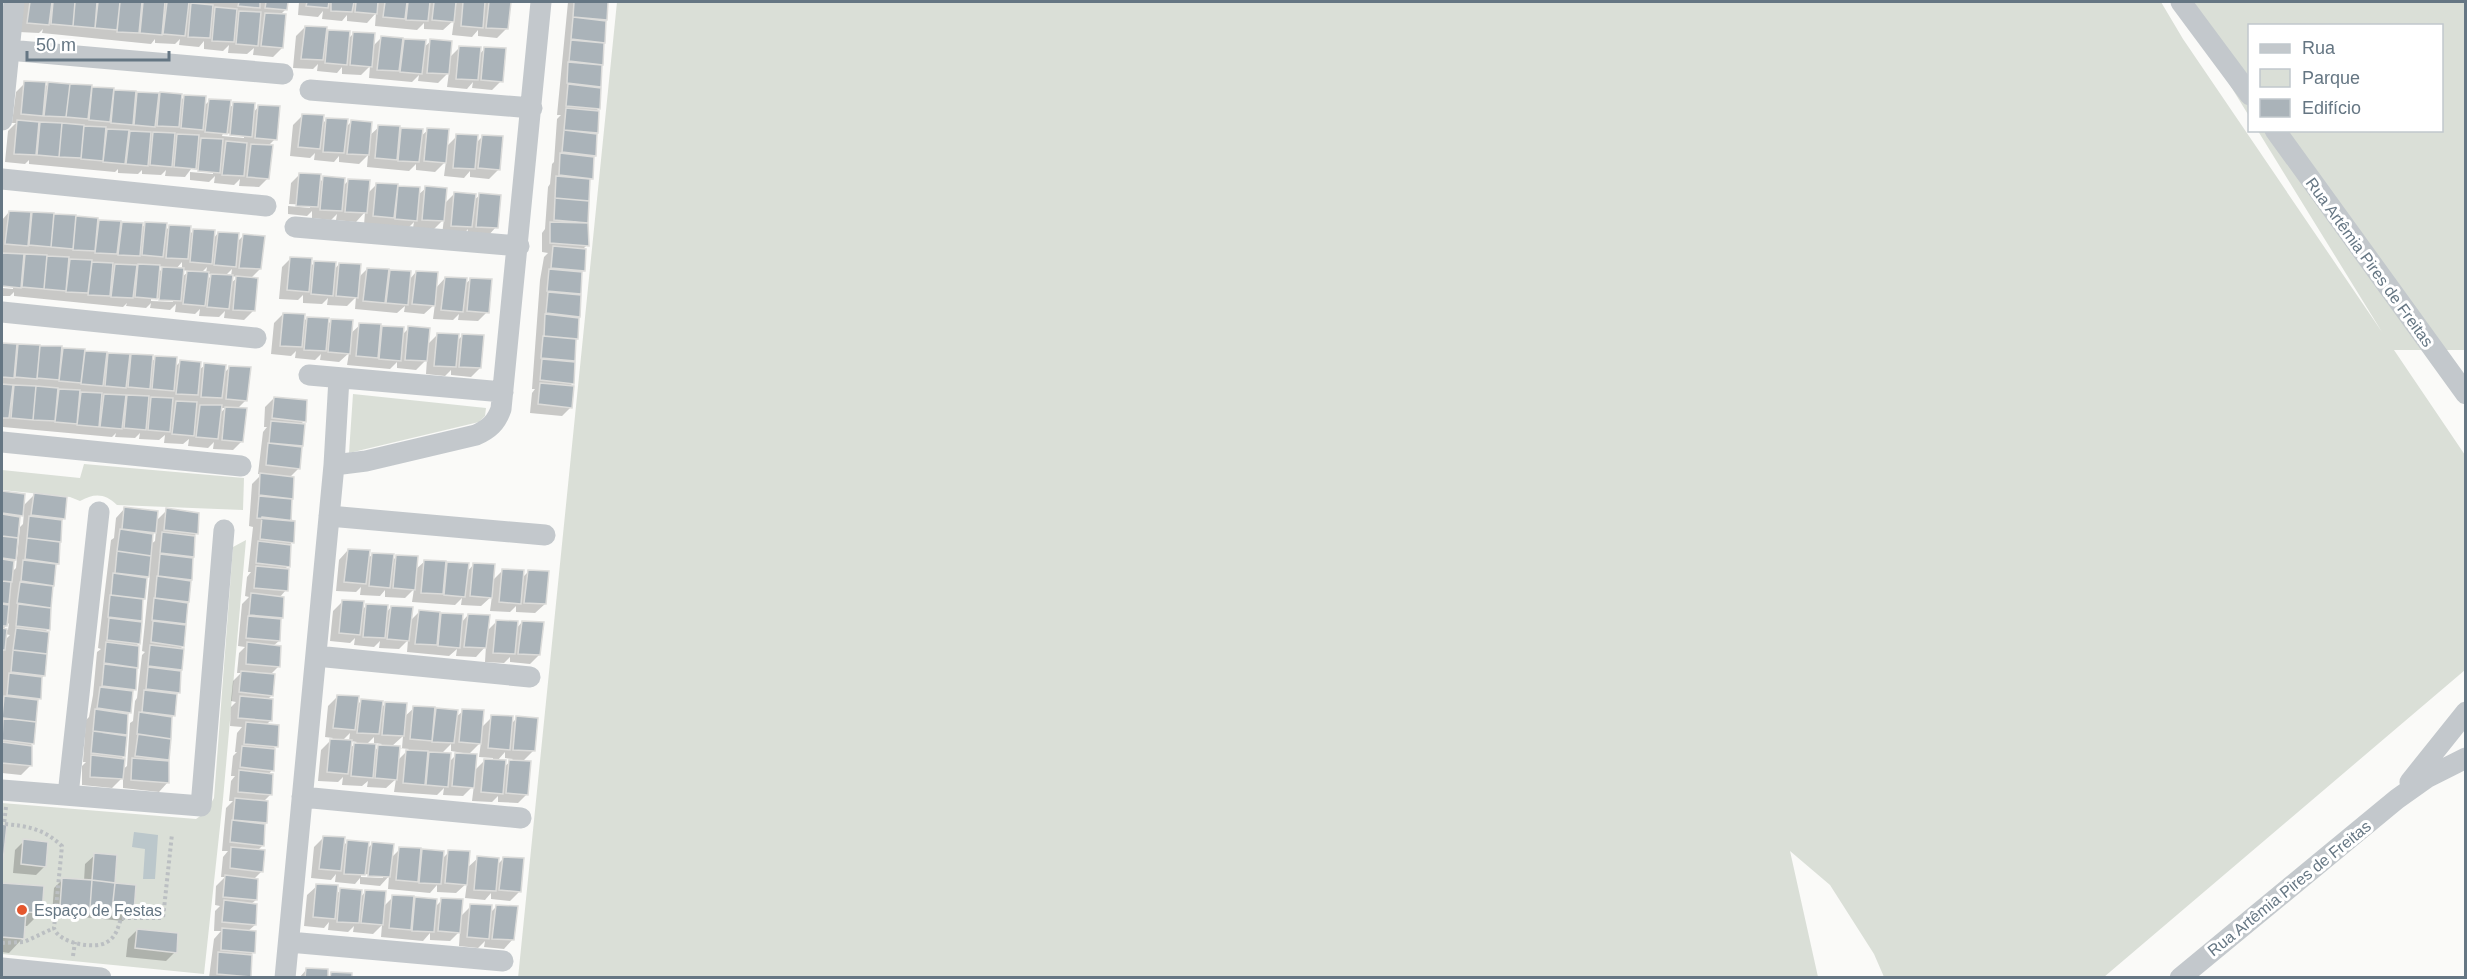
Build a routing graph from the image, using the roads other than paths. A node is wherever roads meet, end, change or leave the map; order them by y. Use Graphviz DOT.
graph roads {
  1 [pos="14,2"];
  2 [pos="541,2"];
  3 [pos="2181,2"];
  4 [pos="8,50"];
  5 [pos="283,74"];
  6 [pos="310,90"];
  7 [pos="2248,92"];
  8 [pos="532,108"];
  9 [pos="2,120"];
  10 [pos="2277,132"];
  11 [pos="2,179"];
  12 [pos="266,206"];
  13 [pos="295,227"];
  14 [pos="519,246"];
  15 [pos="2,312"];
  16 [pos="255,338"];
  17 [pos="309,375"];
  18 [pos="339,378"];
  19 [pos="503,392"];
  20 [pos="2466,394"];
  21 [pos="2,442"];
  22 [pos="334,465"];
  23 [pos="241,466"];
  24 [pos="99,512"];
  25 [pos="329,516"];
  26 [pos="224,530"];
  27 [pos="545,536"];
  28 [pos="316,656"];
  29 [pos="530,677"];
  30 [pos="2466,712"];
  31 [pos="2466,758"];
  32 [pos="2,790"];
  33 [pos="68,795"];
  34 [pos="302,797"];
  35 [pos="2397,799"];
  36 [pos="521,818"];
  37 [pos="289,942"];
  38 [pos="503,961"];
  39 [pos="2,968"];
  40 [pos="101,978"];
  41 [pos="285,978"];
  42 [pos="2180,978"];
  1 -- 4 [label="street"];
  2 -- 8 [label="street"];
  3 -- 7 [label="street"];
  4 -- 5 [label="street"];
  4 -- 9 [label="street"];
  6 -- 8 [label="street"];
  8 -- 14 [label="street"];
  10 -- 20 [label="street, Rua Artêmia Pires de Freitas"];
  11 -- 12 [label="street"];
  13 -- 14 [label="street"];
  14 -- 19 [label="street"];
  15 -- 16 [label="street"];
  17 -- 18 [label="street"];
  18 -- 19 [label="street"];
  18 -- 22 [label="street"];
  19 -- 22 [label="street"];
  21 -- 23 [label="street"];
  22 -- 25 [label="street"];
  24 -- 33 [label="street"];
  25 -- 27 [label="street"];
  25 -- 28 [label="street"];
  26 -- 33 [label="street"];
  28 -- 29 [label="street"];
  28 -- 34 [label="street"];
  30 -- 35 [label="street"];
  31 -- 35 [label="street"];
  32 -- 33 [label="street"];
  34 -- 36 [label="street"];
  34 -- 37 [label="street"];
  35 -- 42 [label="street, Rua Artêmia Pires de Freitas"];
  37 -- 38 [label="street"];
  37 -- 41 [label="street"];
  39 -- 40 [label="street"];
}
